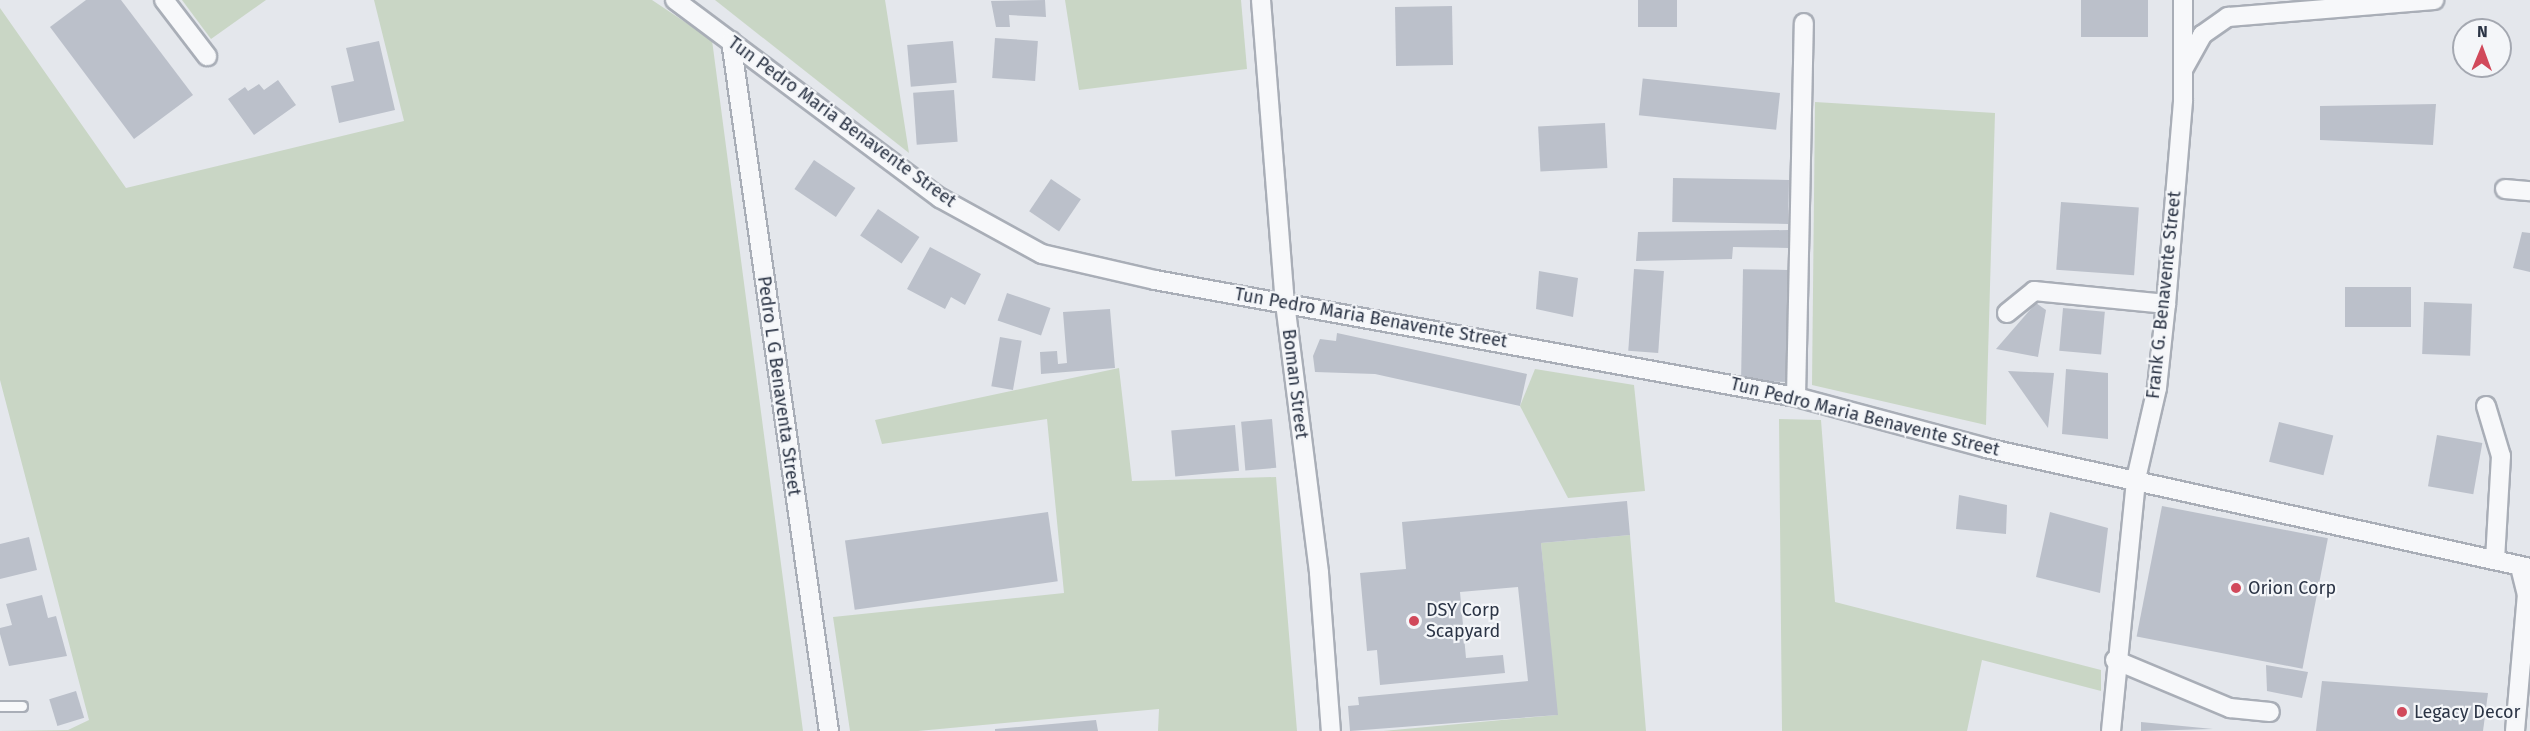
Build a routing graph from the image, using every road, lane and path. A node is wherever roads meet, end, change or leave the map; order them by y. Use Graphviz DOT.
graph roads {
  1 [pos="164,0"];
  2 [pos="675,0"];
  3 [pos="1262,0"];
  4 [pos="2183,0"];
  5 [pos="2434,0"];
  6 [pos="2372,3"];
  7 [pos="1804,23"];
  8 [pos="731,40"];
  9 [pos="207,56"];
  10 [pos="2182,73"];
  11 [pos="2505,189"];
  12 [pos="2530,191"];
  13 [pos="1285,303"];
  14 [pos="2166,304"];
  15 [pos="2007,313"];
  16 [pos="1796,397"];
  17 [pos="2486,406"];
  18 [pos="2136,479"];
  19 [pos="2495,559"];
  20 [pos="2525,568"];
  21 [pos="2115,660"];
  22 [pos="0,706"];
  23 [pos="22,706"];
  24 [pos="2270,712"];
  25 [pos="829,731"];
  26 [pos="1331,731"];
  27 [pos="2111,731"];
  28 [pos="2515,731"];
  1 -- 9 [label="street"];
  2 -- 8 [label="street, Tun Pedro Maria Benavente Street"];
  3 -- 13 [label="street, Boman Street"];
  4 -- 10 [label="street, Frank G. Benavente Street"];
  5 -- 6 [label="street"];
  6 -- 10 [label="street"];
  7 -- 16 [label="street"];
  8 -- 13 [label="street, Tun Pedro Maria Benavente Street"];
  8 -- 25 [label="street, Pedro L G Benaventa Street"];
  10 -- 14 [label="street, Frank G. Benavente Street"];
  11 -- 12 [label="street"];
  13 -- 16 [label="street, Tun Pedro Maria Benavente Street"];
  13 -- 26 [label="street, Boman Street"];
  14 -- 15 [label="street"];
  14 -- 18 [label="street, Frank G. Benavente Street"];
  16 -- 18 [label="street, Tun Pedro Maria Benavente Street"];
  17 -- 19 [label="street"];
  18 -- 19 [label="street, Tun Pedro Maria Benavente Street"];
  18 -- 21 [label="street, Frank G. Benavente Street"];
  19 -- 20 [label="street, Tun Pedro Maria Benavente Street"];
  20 -- 28 [label="street"];
  21 -- 24 [label="street"];
  21 -- 27 [label="street, Frank G. Benavente Street"];
  22 -- 23 [label="lane"];
}
